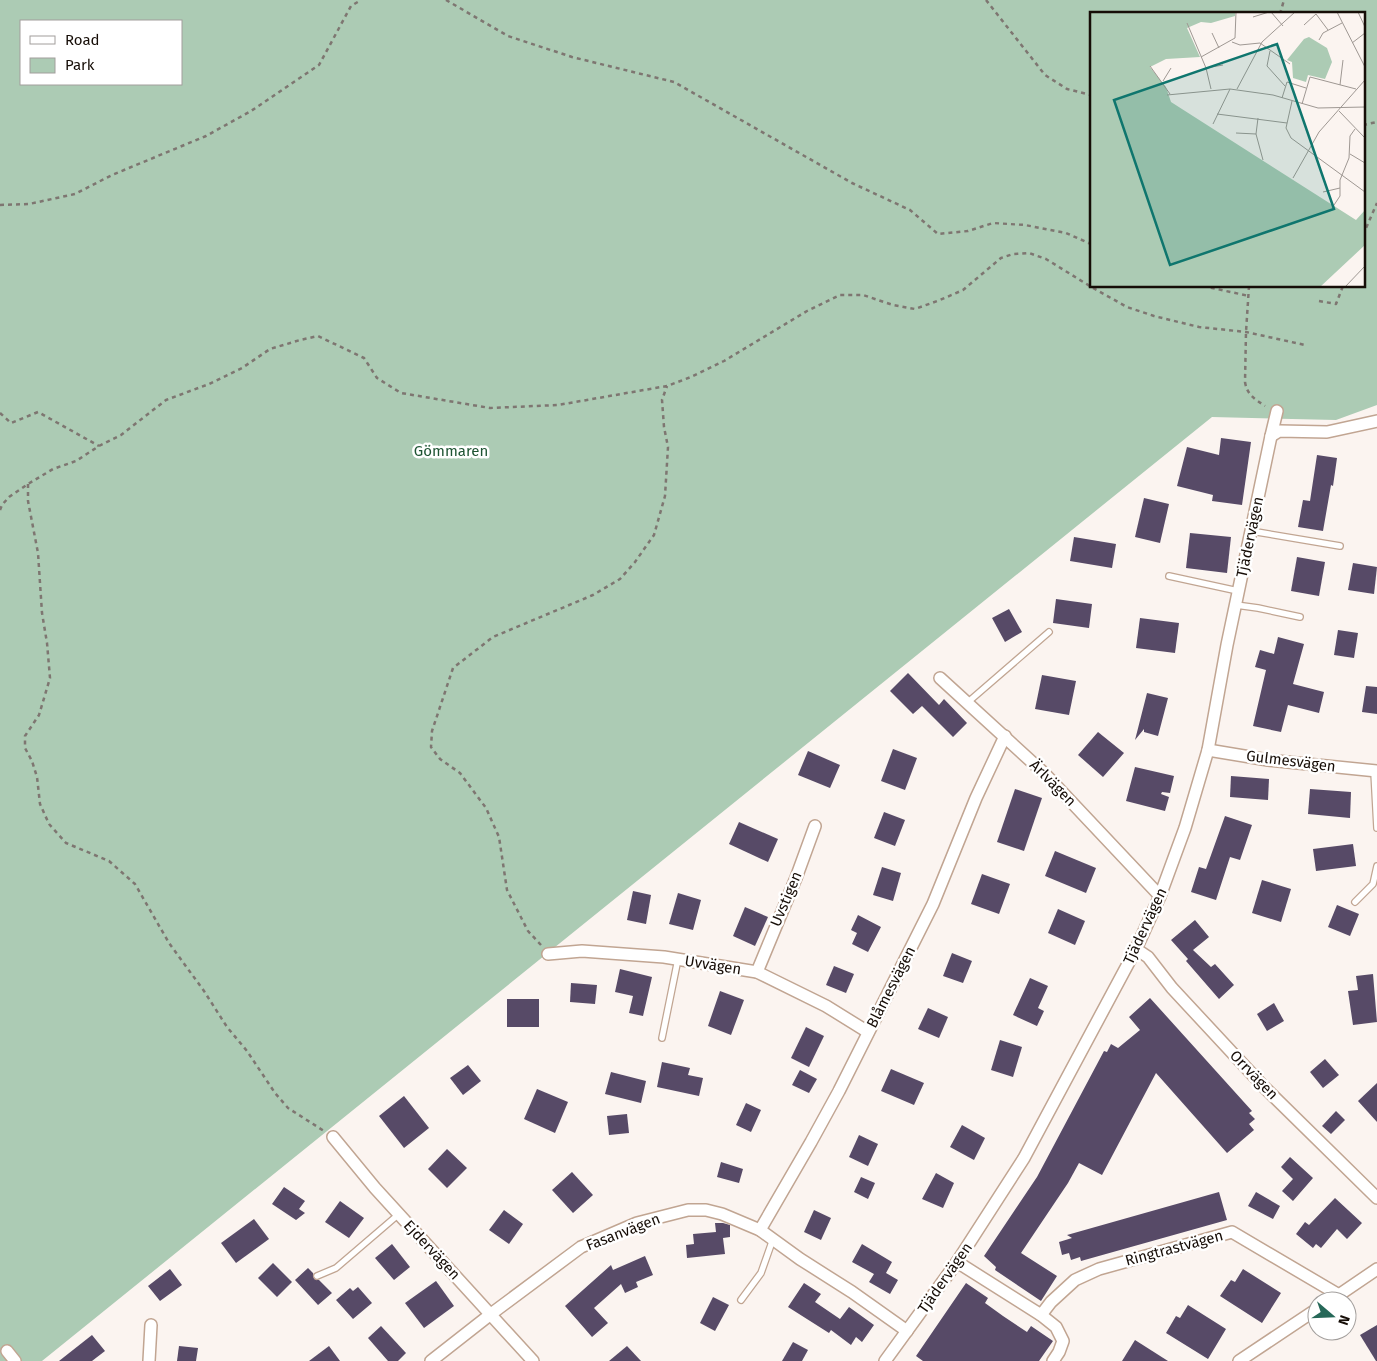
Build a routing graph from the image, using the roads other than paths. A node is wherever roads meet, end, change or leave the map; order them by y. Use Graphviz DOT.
graph roads {
  1 [pos="1277,411"];
  2 [pos="1377,421"];
  3 [pos="1271,436"];
  4 [pos="1251,531"];
  5 [pos="1340,546"];
  6 [pos="1169,576"];
  7 [pos="1238,591"];
  8 [pos="1236,605"];
  9 [pos="1300,617"];
  10 [pos="1050,632"];
  11 [pos="940,678"];
  12 [pos="967,702"];
  13 [pos="1005,736"];
  14 [pos="1208,750"];
  15 [pos="1376,771"];
  16 [pos="815,826"];
  17 [pos="1377,828"];
  18 [pos="1377,866"];
  19 [pos="1160,896"];
  20 [pos="1354,902"];
  21 [pos="1136,949"];
  22 [pos="546,956"];
  23 [pos="678,959"];
  24 [pos="757,972"];
  25 [pos="868,1032"];
  26 [pos="662,1038"];
  27 [pos="333,1137"];
  28 [pos="1377,1198"];
  29 [pos="399,1214"];
  30 [pos="760,1230"];
  31 [pos="773,1239"];
  32 [pos="957,1262"];
  33 [pos="1377,1269"];
  34 [pos="317,1276"];
  35 [pos="1323,1291"];
  36 [pos="1344,1291"];
  37 [pos="740,1300"];
  38 [pos="491,1314"];
  39 [pos="1041,1315"];
  40 [pos="1307,1316"];
  41 [pos="151,1325"];
  42 [pos="907,1331"];
  43 [pos="7,1351"];
  44 [pos="16,1361"];
  45 [pos="149,1361"];
  46 [pos="431,1361"];
  47 [pos="533,1361"];
  48 [pos="885,1361"];
  49 [pos="1053,1361"];
  50 [pos="1239,1361"];
  1 -- 3 [label="street, Tjädervägen"];
  2 -- 3 [label="street"];
  3 -- 4 [label="street, Tjädervägen"];
  4 -- 5 [label="lane"];
  4 -- 7 [label="street, Tjädervägen"];
  6 -- 7 [label="lane"];
  7 -- 8 [label="street, Tjädervägen"];
  8 -- 9 [label="lane"];
  8 -- 14 [label="street, Tjädervägen"];
  10 -- 12 [label="lane"];
  11 -- 12 [label="street, Ärlvägen"];
  12 -- 13 [label="street, Ärlvägen"];
  13 -- 19 [label="street, Ärlvägen"];
  13 -- 25 [label="street, Blåmesvägen"];
  14 -- 15 [label="street, Gulmesvägen"];
  14 -- 19 [label="street, Tjädervägen"];
  15 -- 17 [label="lane, Gulmesvägen"];
  16 -- 24 [label="street, Uvstigen"];
  18 -- 20 [label="lane"];
  19 -- 21 [label="street, Tjädervägen"];
  21 -- 28 [label="street, Orrvägen"];
  21 -- 32 [label="street, Tjädervägen"];
  22 -- 23 [label="street, Uvvägen"];
  23 -- 24 [label="street, Uvvägen"];
  23 -- 26 [label="lane"];
  24 -- 25 [label="street, Uvvägen"];
  25 -- 30 [label="street, Blåmesvägen"];
  27 -- 29 [label="street, Ejdervägen"];
  29 -- 34 [label="lane"];
  29 -- 38 [label="street, Ejdervägen"];
  30 -- 31 [label="street, Fasanvägen"];
  30 -- 38 [label="street, Fasanvägen"];
  31 -- 37 [label="lane"];
  31 -- 42 [label="street, Fasanvägen"];
  32 -- 39 [label="street"];
  32 -- 42 [label="street, Tjädervägen"];
  33 -- 36 [label="street"];
  35 -- 39 [label="street, Ringtrastvägen"];
  38 -- 46 [label="street, Fasanvägen"];
  38 -- 47 [label="street, Ejdervägen"];
  39 -- 49 [label="street"];
  40 -- 50 [label="street"];
  41 -- 45 [label="street"];
  42 -- 48 [label="street, Tjädervägen"];
  43 -- 44 [label="street"];
}
